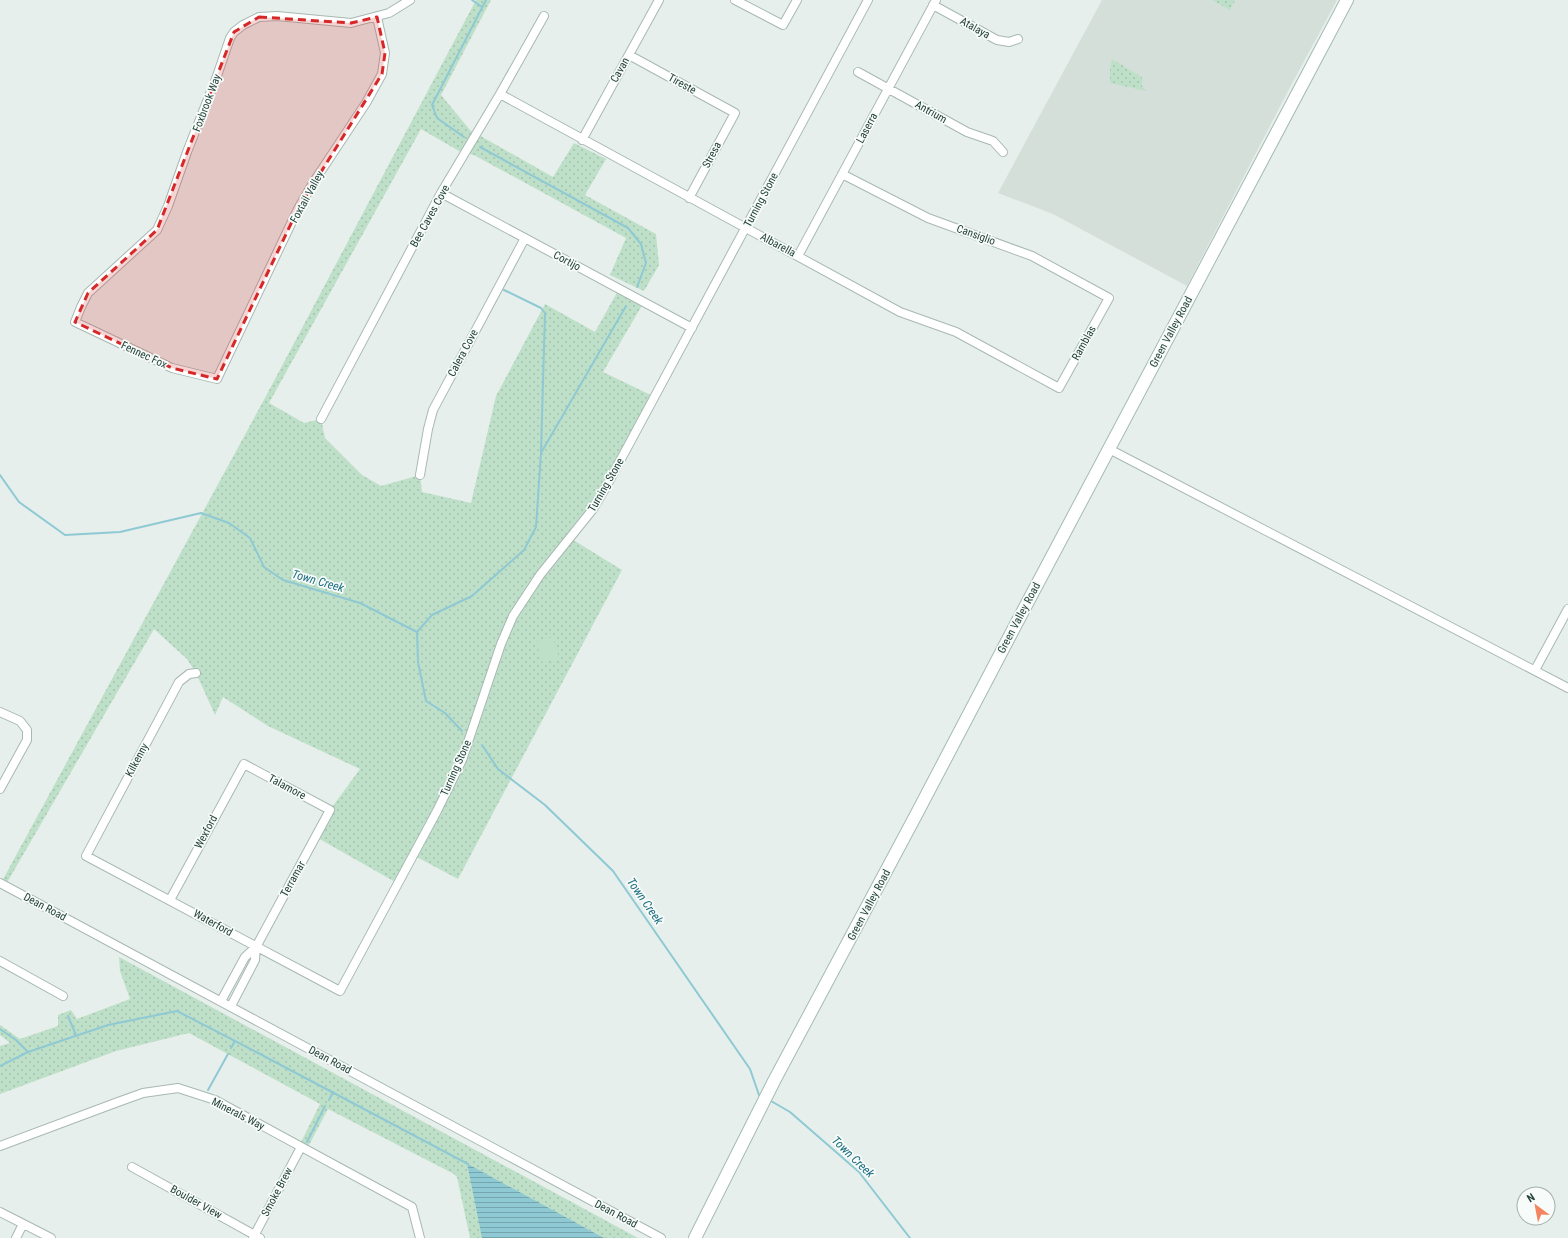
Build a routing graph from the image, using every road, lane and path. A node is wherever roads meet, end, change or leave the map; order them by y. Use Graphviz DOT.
graph roads {
  1 [pos="410,0"];
  2 [pos="658,0"];
  3 [pos="735,0"];
  4 [pos="797,0"];
  5 [pos="868,0"];
  6 [pos="1346,0"];
  7 [pos="935,3"];
  8 [pos="544,16"];
  9 [pos="378,17"];
  10 [pos="1018,40"];
  11 [pos="629,55"];
  12 [pos="858,72"];
  13 [pos="888,88"];
  14 [pos="500,94"];
  15 [pos="734,112"];
  16 [pos="582,140"];
  17 [pos="1003,152"];
  18 [pos="842,174"];
  19 [pos="441,193"];
  20 [pos="690,198"];
  21 [pos="746,228"];
  22 [pos="525,238"];
  23 [pos="798,256"];
  24 [pos="1108,298"];
  25 [pos="75,322"];
  26 [pos="692,328"];
  27 [pos="217,379"];
  28 [pos="1060,388"];
  29 [pos="321,419"];
  30 [pos="1109,449"];
  31 [pos="420,475"];
  32 [pos="1568,609"];
  33 [pos="1535,670"];
  34 [pos="196,673"];
  35 [pos="1568,688"];
  36 [pos="0,712"];
  37 [pos="244,764"];
  38 [pos="0,789"];
  39 [pos="330,810"];
  40 [pos="86,856"];
  41 [pos="0,883"];
  42 [pos="170,900"];
  43 [pos="256,947"];
  44 [pos="0,961"];
  45 [pos="340,991"];
  46 [pos="63,996"];
  47 [pos="221,1001"];
  48 [pos="230,1006"];
  49 [pos="0,1146"];
  50 [pos="301,1147"];
  51 [pos="132,1167"];
  52 [pos="0,1212"];
  53 [pos="23,1224"];
  54 [pos="256,1237"];
  55 [pos="16,1238"];
  56 [pos="50,1238"];
  57 [pos="420,1238"];
  58 [pos="660,1238"];
  59 [pos="695,1238"];
  1 -- 9 [label="street, Foxbrook Way"];
  2 -- 11 [label="street, Cavan"];
  3 -- 4 [label="street"];
  5 -- 21 [label="street, Turning Stone"];
  6 -- 30 [label="street, Green Valley Road"];
  7 -- 10 [label="street, Atalaya"];
  7 -- 13 [label="street, Laserra"];
  8 -- 14 [label="street, Bee Caves Cove"];
  9 -- 25 [label="street, Foxbrook Way"];
  9 -- 27 [label="street, Foxtail Valley"];
  11 -- 15 [label="street, Tireste"];
  11 -- 16 [label="street, Cavan"];
  12 -- 13 [label="street, Antrium"];
  13 -- 17 [label="street, Antrium"];
  13 -- 18 [label="street, Laserra"];
  14 -- 16 [label="street, Albarella"];
  14 -- 19 [label="street, Bee Caves Cove"];
  15 -- 20 [label="street, Stresa"];
  16 -- 20 [label="street, Albarella"];
  18 -- 23 [label="street, Laserra"];
  18 -- 24 [label="street, Cansiglio"];
  19 -- 22 [label="street, Cortijo"];
  19 -- 29 [label="street, Bee Caves Cove"];
  20 -- 21 [label="street, Albarella"];
  21 -- 23 [label="street, Albarella"];
  21 -- 26 [label="street, Turning Stone"];
  22 -- 26 [label="street, Cortijo"];
  22 -- 31 [label="street, Calera Cove"];
  23 -- 28 [label="street, Albarella"];
  24 -- 28 [label="street, Ramblas"];
  25 -- 27 [label="street, Fennec Fox"];
  26 -- 45 [label="street, Turning Stone"];
  30 -- 33 [label="street"];
  30 -- 59 [label="street, Green Valley Road"];
  32 -- 33 [label="street"];
  33 -- 35 [label="street"];
  34 -- 40 [label="street, Kilkenny"];
  36 -- 38 [label="street"];
  37 -- 39 [label="street, Talamore"];
  37 -- 42 [label="street, Wexford"];
  39 -- 43 [label="street, Terramar"];
  40 -- 42 [label="street, Waterford"];
  41 -- 47 [label="street, Dean Road"];
  42 -- 43 [label="street, Waterford"];
  43 -- 45 [label="street, Waterford"];
  43 -- 47 [label="street, Terramar"];
  43 -- 48 [label="street, Terramar"];
  44 -- 46 [label="street"];
  47 -- 48 [label="street, Dean Road"];
  48 -- 58 [label="street, Dean Road"];
  49 -- 50 [label="street, Minerals Way"];
  50 -- 54 [label="street, Smoke Brew"];
  50 -- 57 [label="street, Minerals Way"];
  51 -- 54 [label="street, Boulder View"];
  52 -- 53 [label="street"];
  53 -- 55 [label="street"];
  53 -- 56 [label="street"];
}
